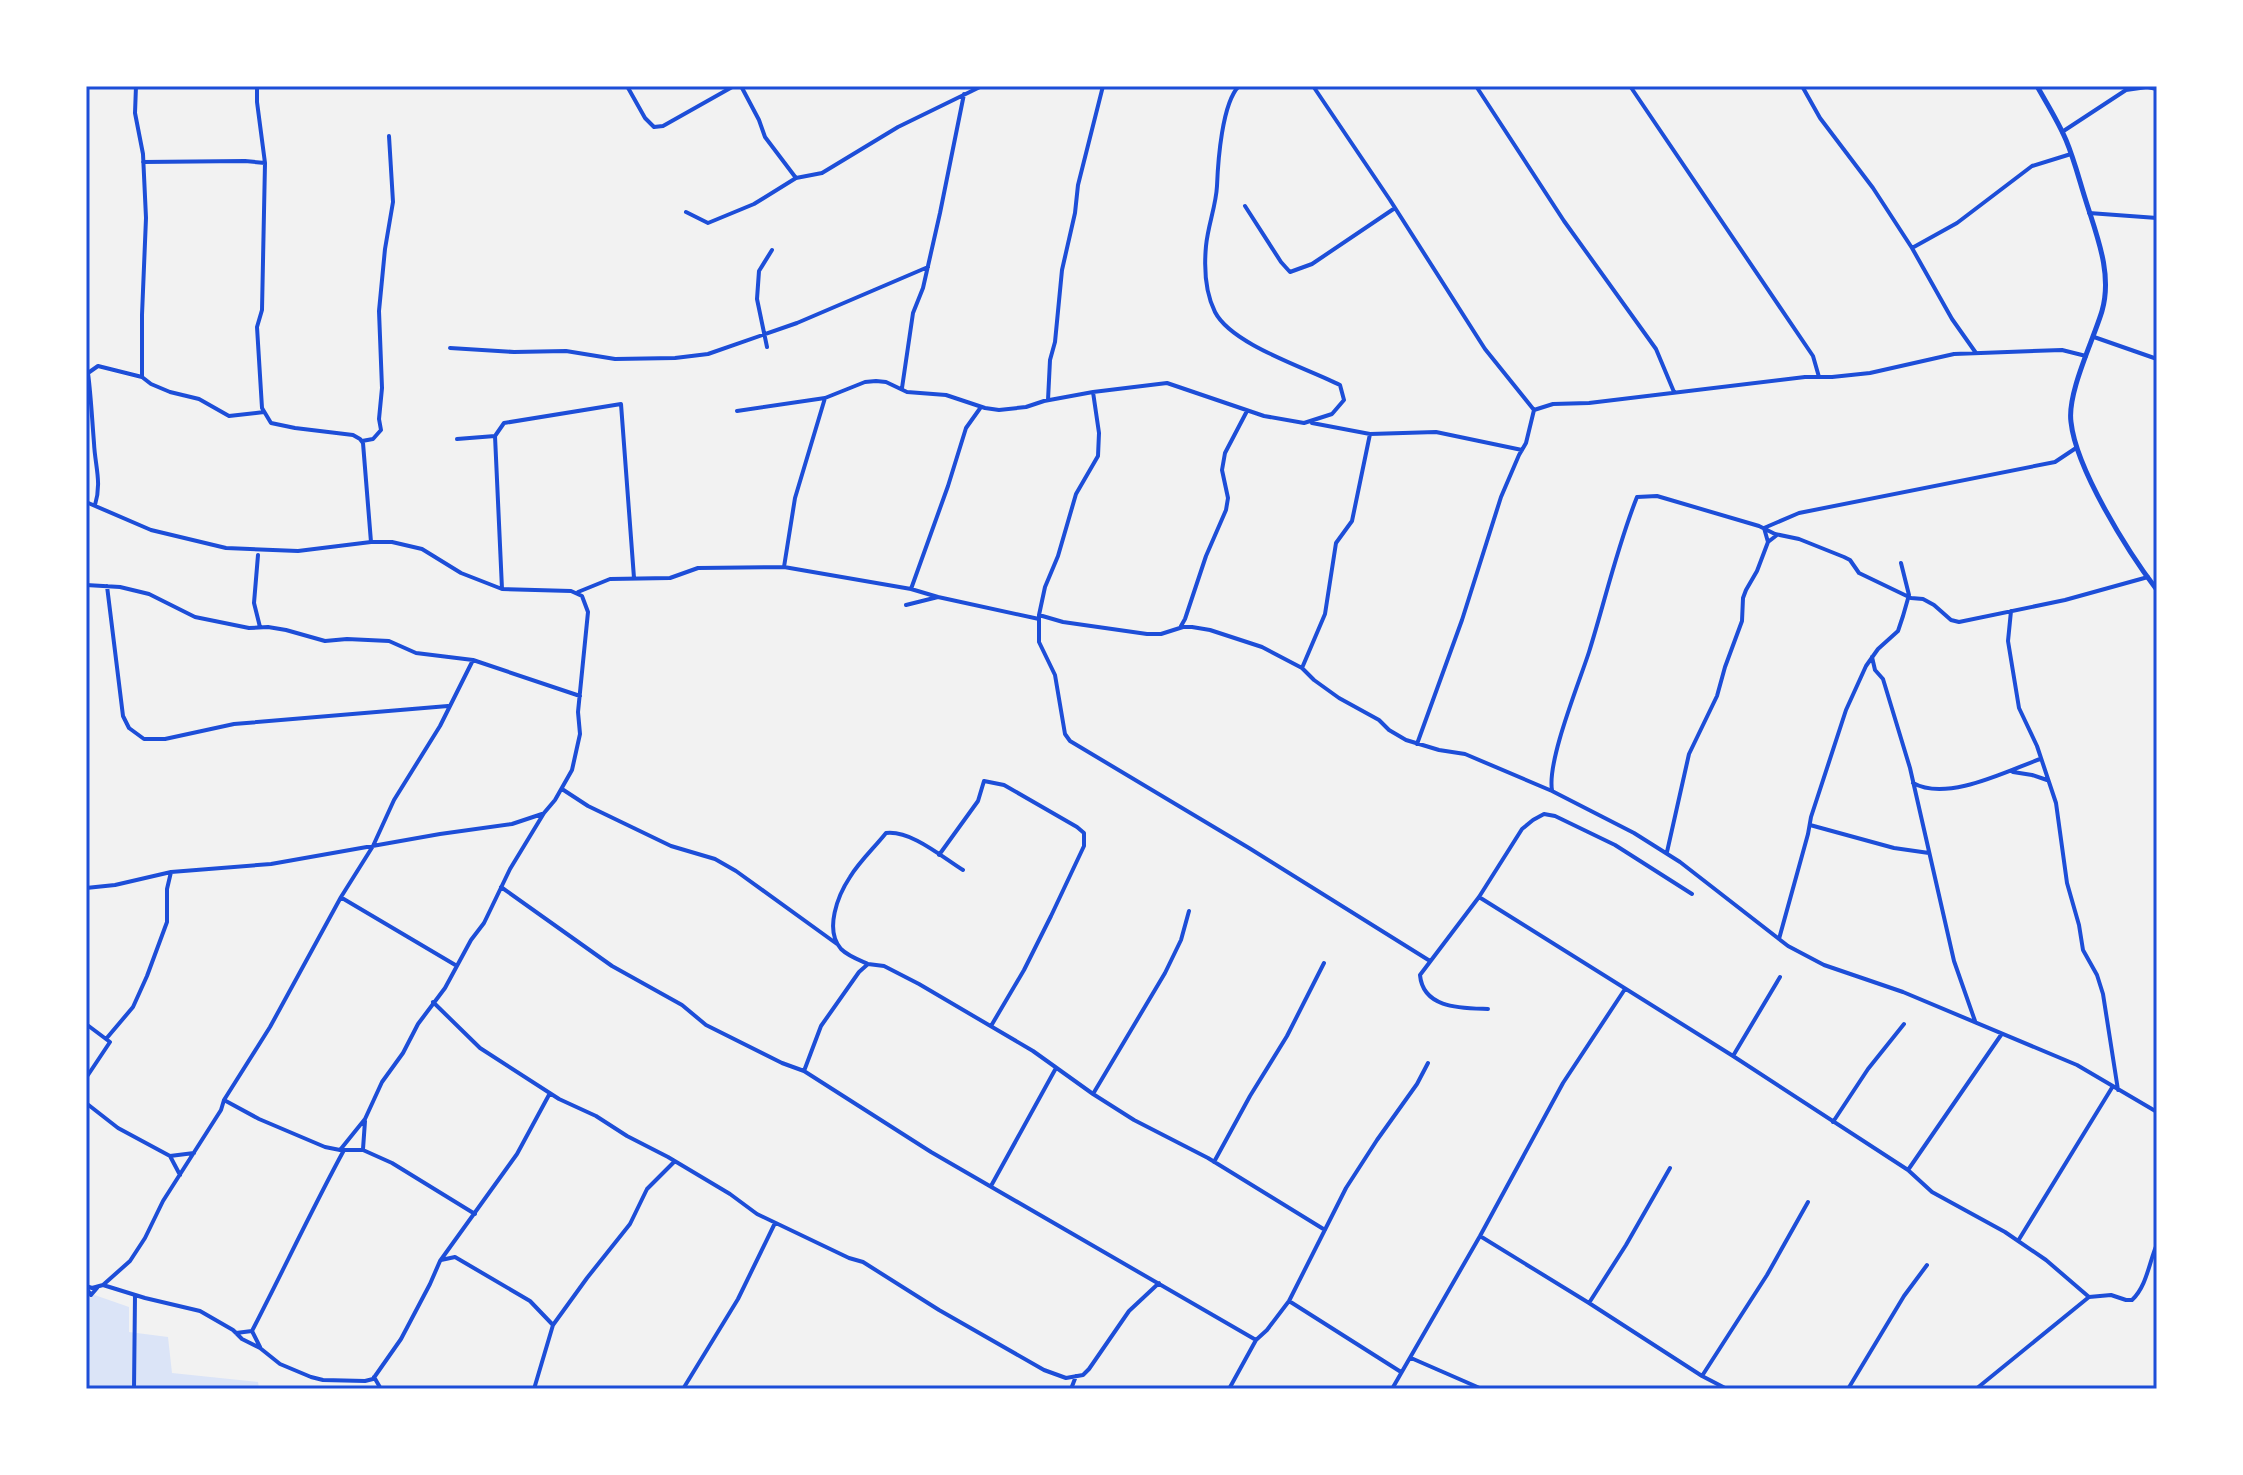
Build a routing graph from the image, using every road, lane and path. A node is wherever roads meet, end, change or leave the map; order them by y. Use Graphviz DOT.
graph roads {
  1 [pos="136,86"];
  2 [pos="257,86"];
  3 [pos="627,86"];
  4 [pos="734,86"];
  5 [pos="741,86"];
  6 [pos="982,86"];
  7 [pos="1103,86"];
  8 [pos="1239,86"];
  9 [pos="1313,86"];
  10 [pos="1476,86"];
  11 [pos="1630,86"];
  12 [pos="1802,86"];
  13 [pos="2037,86"];
  14 [pos="2126,88"];
  15 [pos="2157,89"];
  16 [pos="964,94"];
  17 [pos="2062,132"];
  18 [pos="389,136"];
  19 [pos="2071,154"];
  20 [pos="143,162"];
  21 [pos="265,163"];
  22 [pos="796,178"];
  23 [pos="1245,206"];
  24 [pos="1395,208"];
  25 [pos="686,212"];
  26 [pos="2089,213"];
  27 [pos="2157,218"];
  28 [pos="1912,248"];
  29 [pos="772,250"];
  30 [pos="928,267"];
  31 [pos="765,334"];
  32 [pos="2094,337"];
  33 [pos="767,347"];
  34 [pos="450,348"];
  35 [pos="1976,353"];
  36 [pos="2087,356"];
  37 [pos="2157,359"];
  38 [pos="142,377"];
  39 [pos="1819,377"];
  40 [pos="901,389"];
  41 [pos="1093,392"];
  42 [pos="1675,393"];
  43 [pos="825,398"];
  44 [pos="1048,400"];
  45 [pos="981,407"];
  46 [pos="1248,410"];
  47 [pos="1534,410"];
  48 [pos="737,411"];
  49 [pos="264,412"];
  50 [pos="1309,422"];
  51 [pos="1370,434"];
  52 [pos="495,436"];
  53 [pos="457,439"];
  54 [pos="362,441"];
  55 [pos="2076,448"];
  56 [pos="1522,450"];
  57 [pos="86,502"];
  58 [pos="95,505"];
  59 [pos="1764,528"];
  60 [pos="1777,535"];
  61 [pos="371,542"];
  62 [pos="1768,542"];
  63 [pos="258,555"];
  64 [pos="1901,563"];
  65 [pos="784,567"];
  66 [pos="2148,577"];
  67 [pos="634,578"];
  68 [pos="86,585"];
  69 [pos="107,586"];
  70 [pos="502,589"];
  71 [pos="911,589"];
  72 [pos="2157,590"];
  73 [pos="576,592"];
  74 [pos="1909,595"];
  75 [pos="938,597"];
  76 [pos="906,605"];
  77 [pos="2011,611"];
  78 [pos="1039,617"];
  79 [pos="1185,619"];
  80 [pos="260,627"];
  81 [pos="1189,627"];
  82 [pos="1179,628"];
  83 [pos="1872,657"];
  84 [pos="473,660"];
  85 [pos="1302,668"];
  86 [pos="1875,670"];
  87 [pos="1864,671"];
  88 [pos="580,696"];
  89 [pos="448,706"];
  90 [pos="1417,744"];
  91 [pos="2040,759"];
  92 [pos="2010,771"];
  93 [pos="2047,780"];
  94 [pos="1913,783"];
  95 [pos="1923,788"];
  96 [pos="562,789"];
  97 [pos="1552,791"];
  98 [pos="1916,795"];
  99 [pos="544,813"];
  100 [pos="1810,825"];
  101 [pos="373,846"];
  102 [pos="1667,852"];
  103 [pos="1929,853"];
  104 [pos="939,855"];
  105 [pos="963,870"];
  106 [pos="171,872"];
  107 [pos="501,887"];
  108 [pos="86,888"];
  109 [pos="1692,894"];
  110 [pos="341,897"];
  111 [pos="1479,897"];
  112 [pos="1189,911"];
  113 [pos="1779,939"];
  114 [pos="837,944"];
  115 [pos="1430,961"];
  116 [pos="1324,963"];
  117 [pos="868,964"];
  118 [pos="457,966"];
  119 [pos="1780,977"];
  120 [pos="1625,989"];
  121 [pos="433,1002"];
  122 [pos="1488,1009"];
  123 [pos="1975,1021"];
  124 [pos="86,1024"];
  125 [pos="1904,1024"];
  126 [pos="991,1026"];
  127 [pos="2001,1035"];
  128 [pos="106,1039"];
  129 [pos="1733,1056"];
  130 [pos="1428,1063"];
  131 [pos="1056,1068"];
  132 [pos="804,1071"];
  133 [pos="86,1078"];
  134 [pos="2113,1086"];
  135 [pos="2118,1090"];
  136 [pos="550,1093"];
  137 [pos="1093,1094"];
  138 [pos="224,1100"];
  139 [pos="86,1103"];
  140 [pos="2157,1112"];
  141 [pos="365,1119"];
  142 [pos="1833,1122"];
  143 [pos="342,1150"];
  144 [pos="363,1150"];
  145 [pos="194,1153"];
  146 [pos="170,1156"];
  147 [pos="675,1161"];
  148 [pos="1214,1162"];
  149 [pos="1670,1168"];
  150 [pos="1908,1170"];
  151 [pos="180,1175"];
  152 [pos="991,1186"];
  153 [pos="1808,1202"];
  154 [pos="475,1214"];
  155 [pos="775,1223"];
  156 [pos="1325,1230"];
  157 [pos="1480,1236"];
  158 [pos="2018,1241"];
  159 [pos="453,1243"];
  160 [pos="2157,1244"];
  161 [pos="455,1257"];
  162 [pos="441,1260"];
  163 [pos="1927,1265"];
  164 [pos="1159,1283"];
  165 [pos="100,1286"];
  166 [pos="86,1287"];
  167 [pos="135,1295"];
  168 [pos="2089,1297"];
  169 [pos="1289,1301"];
  170 [pos="1589,1303"];
  171 [pos="553,1325"];
  172 [pos="252,1331"];
  173 [pos="236,1333"];
  174 [pos="1256,1340"];
  175 [pos="260,1348"];
  176 [pos="1410,1358"];
  177 [pos="1402,1372"];
  178 [pos="1076,1376"];
  179 [pos="1702,1376"];
  180 [pos="374,1377"];
  181 [pos="134,1389"];
  182 [pos="381,1389"];
  183 [pos="534,1389"];
  184 [pos="683,1389"];
  185 [pos="1071,1389"];
  186 [pos="1229,1389"];
  187 [pos="1392,1389"];
  188 [pos="1482,1389"];
  189 [pos="1727,1389"];
  190 [pos="1848,1389"];
  191 [pos="1976,1389"];
  1 -- 20 [label="street"];
  2 -- 21 [label="street"];
  3 -- 4 [label="street"];
  5 -- 22 [label="street"];
  6 -- 16 [label="street"];
  7 -- 44 [label="street"];
  8 -- 50 [label="street"];
  9 -- 24 [label="street"];
  10 -- 42 [label="street"];
  11 -- 39 [label="street"];
  12 -- 28 [label="street"];
  13 -- 17 [label="street"];
  14 -- 15 [label="street"];
  14 -- 17 [label="street"];
  16 -- 22 [label="street"];
  16 -- 30 [label="street"];
  17 -- 19 [label="street"];
  18 -- 54 [label="street"];
  19 -- 26 [label="street"];
  19 -- 28 [label="street"];
  20 -- 21 [label="street"];
  20 -- 38 [label="street"];
  21 -- 49 [label="street"];
  22 -- 25 [label="street"];
  23 -- 24 [label="street"];
  24 -- 47 [label="street"];
  26 -- 27 [label="street"];
  26 -- 32 [label="street"];
  28 -- 35 [label="street"];
  29 -- 31 [label="street"];
  30 -- 31 [label="street"];
  30 -- 40 [label="street"];
  31 -- 33 [label="street"];
  31 -- 34 [label="street"];
  32 -- 36 [label="street"];
  32 -- 37 [label="street"];
  35 -- 36 [label="street"];
  35 -- 39 [label="street"];
  36 -- 55 [label="street"];
  38 -- 49 [label="street"];
  38 -- 58 [label="street"];
  39 -- 42 [label="street"];
  40 -- 43 [label="street"];
  40 -- 45 [label="street"];
  41 -- 44 [label="street"];
  41 -- 46 [label="street"];
  41 -- 78 [label="street"];
  42 -- 47 [label="street"];
  43 -- 48 [label="street"];
  43 -- 65 [label="street"];
  44 -- 45 [label="street"];
  45 -- 71 [label="street"];
  46 -- 50 [label="street"];
  46 -- 79 [label="street"];
  47 -- 56 [label="street"];
  49 -- 54 [label="street"];
  50 -- 51 [label="street"];
  51 -- 56 [label="street"];
  51 -- 85 [label="street"];
  52 -- 53 [label="street"];
  52 -- 67 [label="street"];
  52 -- 70 [label="street"];
  54 -- 61 [label="street"];
  55 -- 59 [label="street"];
  55 -- 66 [label="street"];
  56 -- 90 [label="street"];
  57 -- 58 [label="street"];
  58 -- 61 [label="street"];
  59 -- 60 [label="street"];
  59 -- 62 [label="street"];
  59 -- 97 [label="street"];
  60 -- 62 [label="street"];
  60 -- 74 [label="street"];
  61 -- 70 [label="street"];
  62 -- 102 [label="street"];
  63 -- 80 [label="street"];
  64 -- 74 [label="street"];
  65 -- 67 [label="street"];
  65 -- 71 [label="street"];
  66 -- 72 [label="street"];
  66 -- 77 [label="street"];
  67 -- 73 [label="street"];
  68 -- 69 [label="street"];
  69 -- 80 [label="street"];
  69 -- 89 [label="street"];
  70 -- 73 [label="street"];
  71 -- 75 [label="street"];
  73 -- 88 [label="street"];
  74 -- 77 [label="street"];
  74 -- 83 [label="street"];
  75 -- 76 [label="street"];
  75 -- 78 [label="street"];
  77 -- 91 [label="street"];
  78 -- 82 [label="street"];
  78 -- 115 [label="street"];
  79 -- 81 [label="street"];
  79 -- 82 [label="street"];
  80 -- 84 [label="street"];
  81 -- 82 [label="street"];
  81 -- 85 [label="street"];
  83 -- 86 [label="street"];
  83 -- 87 [label="street"];
  84 -- 88 [label="street"];
  84 -- 89 [label="street"];
  85 -- 90 [label="street"];
  86 -- 87 [label="street"];
  86 -- 94 [label="street"];
  87 -- 100 [label="street"];
  88 -- 96 [label="street"];
  89 -- 101 [label="street"];
  90 -- 97 [label="street"];
  91 -- 92 [label="street"];
  91 -- 93 [label="street"];
  92 -- 93 [label="street"];
  92 -- 95 [label="street"];
  93 -- 135 [label="street"];
  94 -- 95 [label="street"];
  94 -- 98 [label="street"];
  95 -- 98 [label="street"];
  96 -- 99 [label="street"];
  96 -- 114 [label="street"];
  97 -- 102 [label="street"];
  98 -- 103 [label="street"];
  99 -- 101 [label="street"];
  99 -- 107 [label="street"];
  100 -- 103 [label="street"];
  100 -- 113 [label="street"];
  101 -- 106 [label="street"];
  101 -- 110 [label="street"];
  102 -- 113 [label="street"];
  103 -- 123 [label="street"];
  104 -- 105 [label="street"];
  104 -- 114 [label="street"];
  104 -- 126 [label="street"];
  106 -- 108 [label="street"];
  106 -- 128 [label="street"];
  107 -- 118 [label="street"];
  107 -- 132 [label="street"];
  109 -- 111 [label="street"];
  110 -- 118 [label="street"];
  110 -- 138 [label="street"];
  111 -- 115 [label="street"];
  111 -- 120 [label="street"];
  112 -- 137 [label="street"];
  113 -- 123 [label="street"];
  114 -- 117 [label="street"];
  115 -- 122 [label="street"];
  116 -- 148 [label="street"];
  117 -- 126 [label="street"];
  117 -- 132 [label="street"];
  118 -- 121 [label="street"];
  119 -- 129 [label="street"];
  120 -- 129 [label="street"];
  120 -- 157 [label="street"];
  121 -- 136 [label="street"];
  121 -- 141 [label="street"];
  123 -- 127 [label="street"];
  124 -- 128 [label="street"];
  125 -- 142 [label="street"];
  126 -- 131 [label="street"];
  127 -- 134 [label="street"];
  127 -- 150 [label="street"];
  128 -- 133 [label="street"];
  129 -- 142 [label="street"];
  130 -- 156 [label="street"];
  131 -- 137 [label="street"];
  131 -- 152 [label="street"];
  132 -- 152 [label="street"];
  134 -- 135 [label="street"];
  134 -- 158 [label="street"];
  135 -- 140 [label="street"];
  136 -- 147 [label="street"];
  136 -- 154 [label="street"];
  137 -- 148 [label="street"];
  138 -- 143 [label="street"];
  138 -- 145 [label="street"];
  139 -- 146 [label="street"];
  141 -- 143 [label="street"];
  141 -- 144 [label="street"];
  142 -- 150 [label="street"];
  143 -- 144 [label="street"];
  143 -- 172 [label="street"];
  144 -- 154 [label="street"];
  145 -- 146 [label="street"];
  145 -- 151 [label="street"];
  146 -- 151 [label="street"];
  147 -- 155 [label="street"];
  147 -- 171 [label="street"];
  148 -- 156 [label="street"];
  149 -- 170 [label="street"];
  150 -- 158 [label="street"];
  151 -- 165 [label="street"];
  152 -- 164 [label="street"];
  153 -- 179 [label="street"];
  154 -- 159 [label="street"];
  155 -- 178 [label="street"];
  155 -- 184 [label="street"];
  156 -- 169 [label="street"];
  157 -- 170 [label="street"];
  157 -- 176 [label="street"];
  158 -- 168 [label="street"];
  159 -- 161 [label="street"];
  159 -- 162 [label="street"];
  160 -- 168 [label="street"];
  161 -- 162 [label="street"];
  161 -- 171 [label="street"];
  162 -- 180 [label="street"];
  163 -- 190 [label="street"];
  164 -- 174 [label="street"];
  164 -- 178 [label="street"];
  165 -- 166 [label="street"];
  165 -- 167 [label="street"];
  167 -- 173 [label="street"];
  167 -- 181 [label="street"];
  168 -- 191 [label="street"];
  169 -- 174 [label="street"];
  169 -- 177 [label="street"];
  170 -- 179 [label="street"];
  171 -- 183 [label="street"];
  172 -- 173 [label="street"];
  172 -- 175 [label="street"];
  173 -- 175 [label="street"];
  174 -- 186 [label="street"];
  175 -- 180 [label="street"];
  176 -- 177 [label="street"];
  176 -- 188 [label="street"];
  177 -- 187 [label="street"];
  178 -- 185 [label="street"];
  179 -- 189 [label="street"];
  180 -- 182 [label="street"];
}
